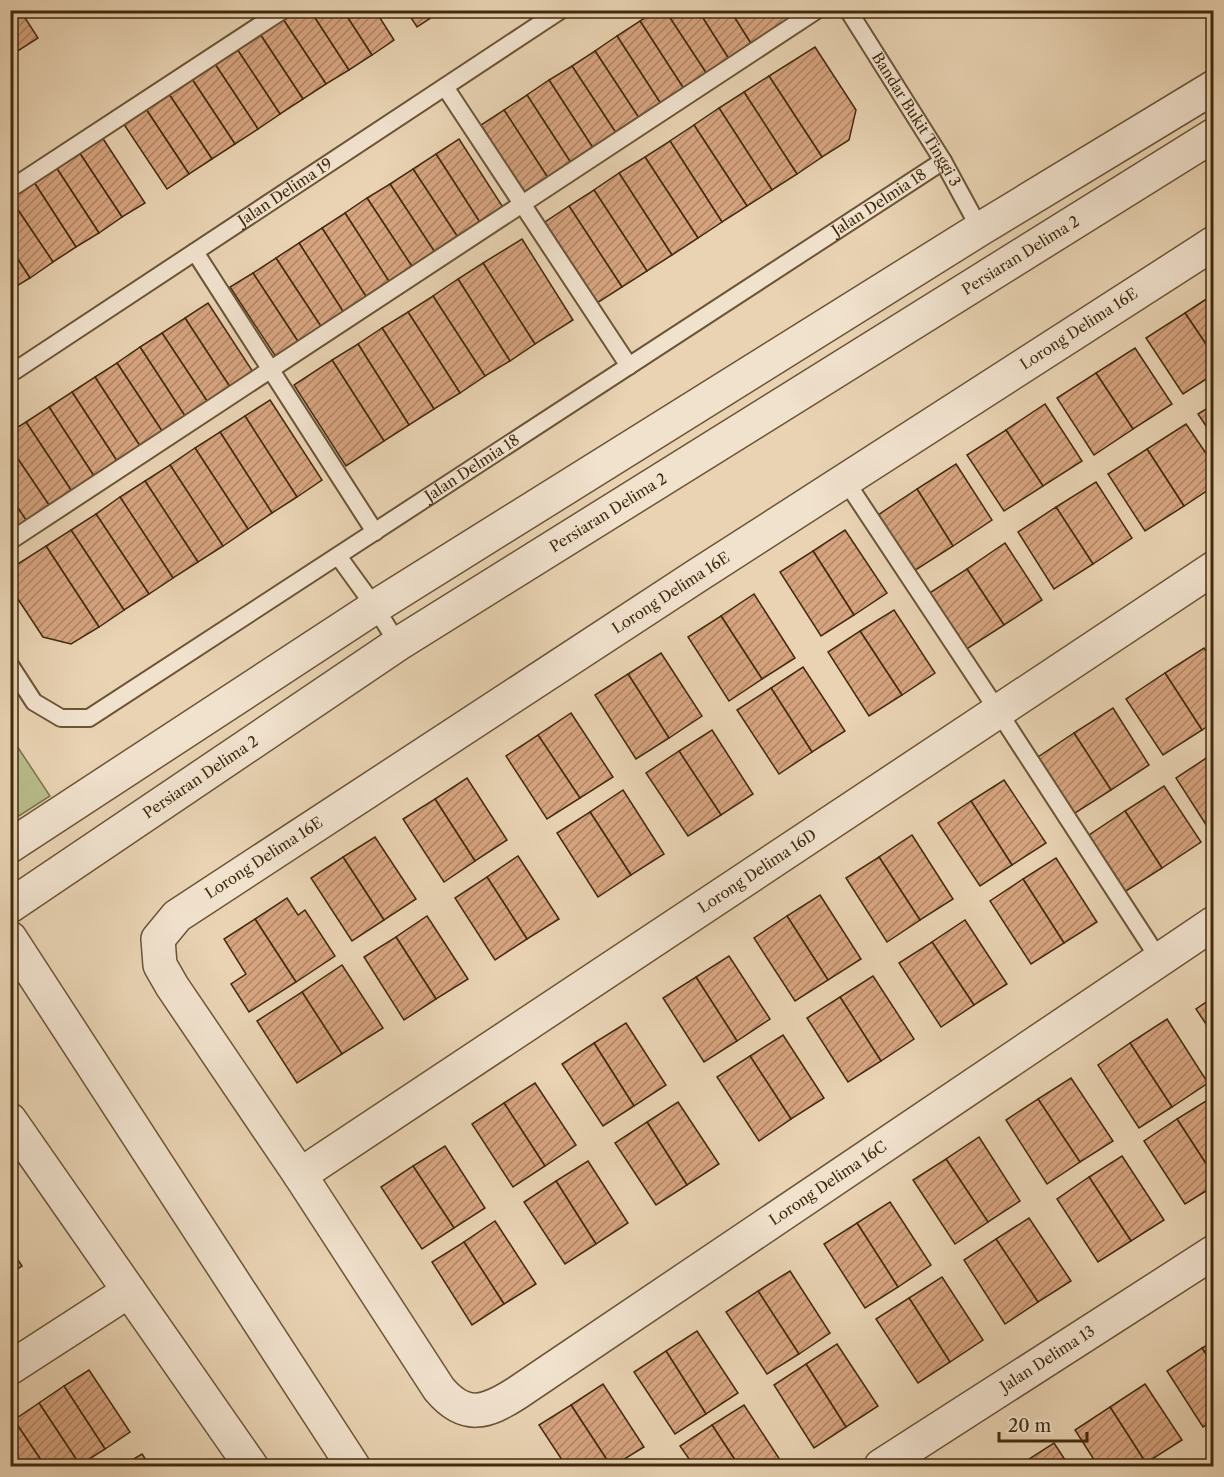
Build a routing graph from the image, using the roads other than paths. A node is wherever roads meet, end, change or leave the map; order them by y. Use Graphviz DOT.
graph roads {
  1 [pos="283,10"];
  2 [pos="561,10"];
  3 [pos="817,10"];
  4 [pos="848,10"];
  5 [pos="1214,60"];
  6 [pos="445,87"];
  7 [pos="1204,93"];
  8 [pos="1214,135"];
  9 [pos="943,161"];
  10 [pos="10,189"];
  11 [pos="523,204"];
  12 [pos="980,229"];
  13 [pos="1214,243"];
  14 [pos="195,252"];
  15 [pos="629,366"];
  16 [pos="271,370"];
  17 [pos="10,374"];
  18 [pos="845,480"];
  19 [pos="375,532"];
  20 [pos="10,541"];
  21 [pos="338,556"];
  22 [pos="1214,568"];
  23 [pos="375,607"];
  24 [pos="398,644"];
  25 [pos="10,665"];
  26 [pos="998,711"];
  27 [pos="10,846"];
  28 [pos="10,906"];
  29 [pos="1214,923"];
  30 [pos="10,938"];
  31 [pos="1159,959"];
  32 [pos="160,964"];
  33 [pos="10,1120"];
  34 [pos="300,1174"];
  35 [pos="1214,1252"];
  36 [pos="129,1291"];
  37 [pos="10,1368"];
  38 [pos="250,1467"];
  39 [pos="352,1467"];
  40 [pos="881,1467"];
  1 -- 10 [label="lane"];
  2 -- 6 [label="lane, Jalan Delima 19"];
  3 -- 11 [label="lane"];
  4 -- 9 [label="lane, Bandar Bukit Tinggi 3"];
  5 -- 7 [label="street"];
  6 -- 11 [label="lane"];
  6 -- 14 [label="lane, Jalan Delima 19"];
  7 -- 12 [label="street"];
  8 -- 24 [label="street, Persiaran Delima 2"];
  9 -- 12 [label="lane, Bandar Bukit Tinggi 3"];
  9 -- 15 [label="lane, Jalan Delmia 18"];
  11 -- 15 [label="lane"];
  11 -- 16 [label="lane"];
  12 -- 23 [label="street"];
  13 -- 18 [label="street, Lorong Delima 16E"];
  14 -- 16 [label="lane"];
  14 -- 17 [label="lane, Jalan Delima 19"];
  15 -- 19 [label="lane, Jalan Delmia 18"];
  16 -- 19 [label="lane"];
  16 -- 20 [label="lane"];
  18 -- 26 [label="lane"];
  18 -- 32 [label="street, Lorong Delima 16E"];
  19 -- 21 [label="lane, Jalan Delmia 18"];
  21 -- 23 [label="lane"];
  21 -- 25 [label="lane, Jalan Delmia 18"];
  22 -- 26 [label="street, Lorong Delima 16D"];
  23 -- 24 [label="lane"];
  23 -- 27 [label="street"];
  24 -- 28 [label="street, Persiaran Delima 2"];
  26 -- 31 [label="lane"];
  26 -- 34 [label="street, Lorong Delima 16D"];
  29 -- 31 [label="street, Lorong Delima 16C"];
  30 -- 39 [label="street"];
  31 -- 34 [label="street, Lorong Delima 16C"];
  32 -- 34 [label="street, Lorong Delima 16C"];
  33 -- 36 [label="street"];
  35 -- 40 [label="street, Jalan Delima 13"];
  36 -- 37 [label="street"];
  36 -- 38 [label="street"];
}
